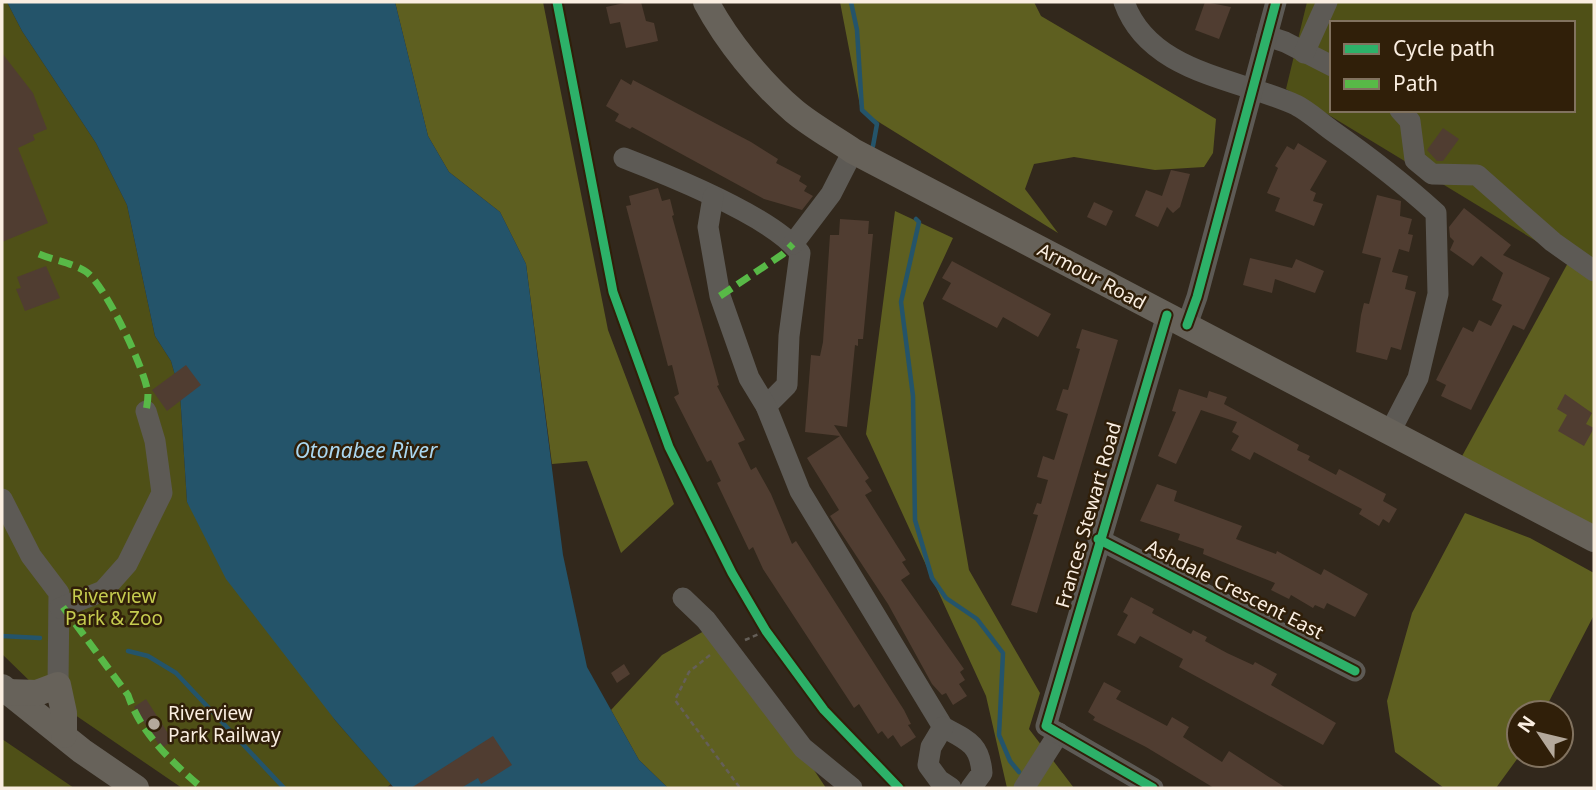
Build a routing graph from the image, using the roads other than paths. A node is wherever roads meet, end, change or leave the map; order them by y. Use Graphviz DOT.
graph roads {
  1 [pos="706,2"];
  2 [pos="1124,2"];
  3 [pos="1276,2"];
  4 [pos="1327,2"];
  5 [pos="1267,36"];
  6 [pos="1304,52"];
  7 [pos="1330,65"];
  8 [pos="1252,90"];
  9 [pos="1402,112"];
  10 [pos="853,151"];
  11 [pos="624,158"];
  12 [pos="713,197"];
  13 [pos="793,244"];
  14 [pos="1594,271"];
  15 [pos="1177,320"];
  16 [pos="766,406"];
  17 [pos="146,411"];
  18 [pos="1390,432"];
  19 [pos="2,499"];
  20 [pos="1098,539"];
  21 [pos="1594,539"];
  22 [pos="683,598"];
  23 [pos="60,608"];
  24 [pos="1355,671"];
  25 [pos="58,685"];
  26 [pos="4,689"];
  27 [pos="943,727"];
  28 [pos="1052,729"];
  29 [pos="64,735"];
  30 [pos="136,788"];
  31 [pos="852,788"];
  32 [pos="951,788"];
  33 [pos="971,788"];
  34 [pos="1024,788"];
  35 [pos="1153,788"];
  1 -- 10 [label="main road, Armour Road"];
  2 -- 8 [label="street"];
  3 -- 5 [label="street, Frances Stewart Road"];
  4 -- 6 [label="street"];
  5 -- 6 [label="street"];
  5 -- 8 [label="street, Frances Stewart Road"];
  6 -- 7 [label="street"];
  8 -- 15 [label="street, Frances Stewart Road"];
  8 -- 18 [label="street"];
  9 -- 14 [label="street"];
  10 -- 13 [label="street"];
  10 -- 15 [label="main road, Armour Road"];
  11 -- 12 [label="street"];
  12 -- 13 [label="street"];
  12 -- 16 [label="street"];
  13 -- 16 [label="street"];
  15 -- 18 [label="main road, Armour Road"];
  15 -- 20 [label="street, Frances Stewart Road"];
  16 -- 27 [label="street"];
  17 -- 23 [label="street"];
  18 -- 21 [label="main road, Armour Road"];
  19 -- 23 [label="street"];
  20 -- 24 [label="street, Ashdale Crescent East"];
  20 -- 28 [label="street, Frances Stewart Road"];
  22 -- 31 [label="street"];
  23 -- 25 [label="street"];
  25 -- 26 [label="main road"];
  25 -- 29 [label="main road"];
  26 -- 29 [label="main road"];
  27 -- 32 [label="street"];
  27 -- 33 [label="street"];
  28 -- 34 [label="street, Frances Stewart Road"];
  28 -- 35 [label="street"];
  29 -- 30 [label="main road"];
}
